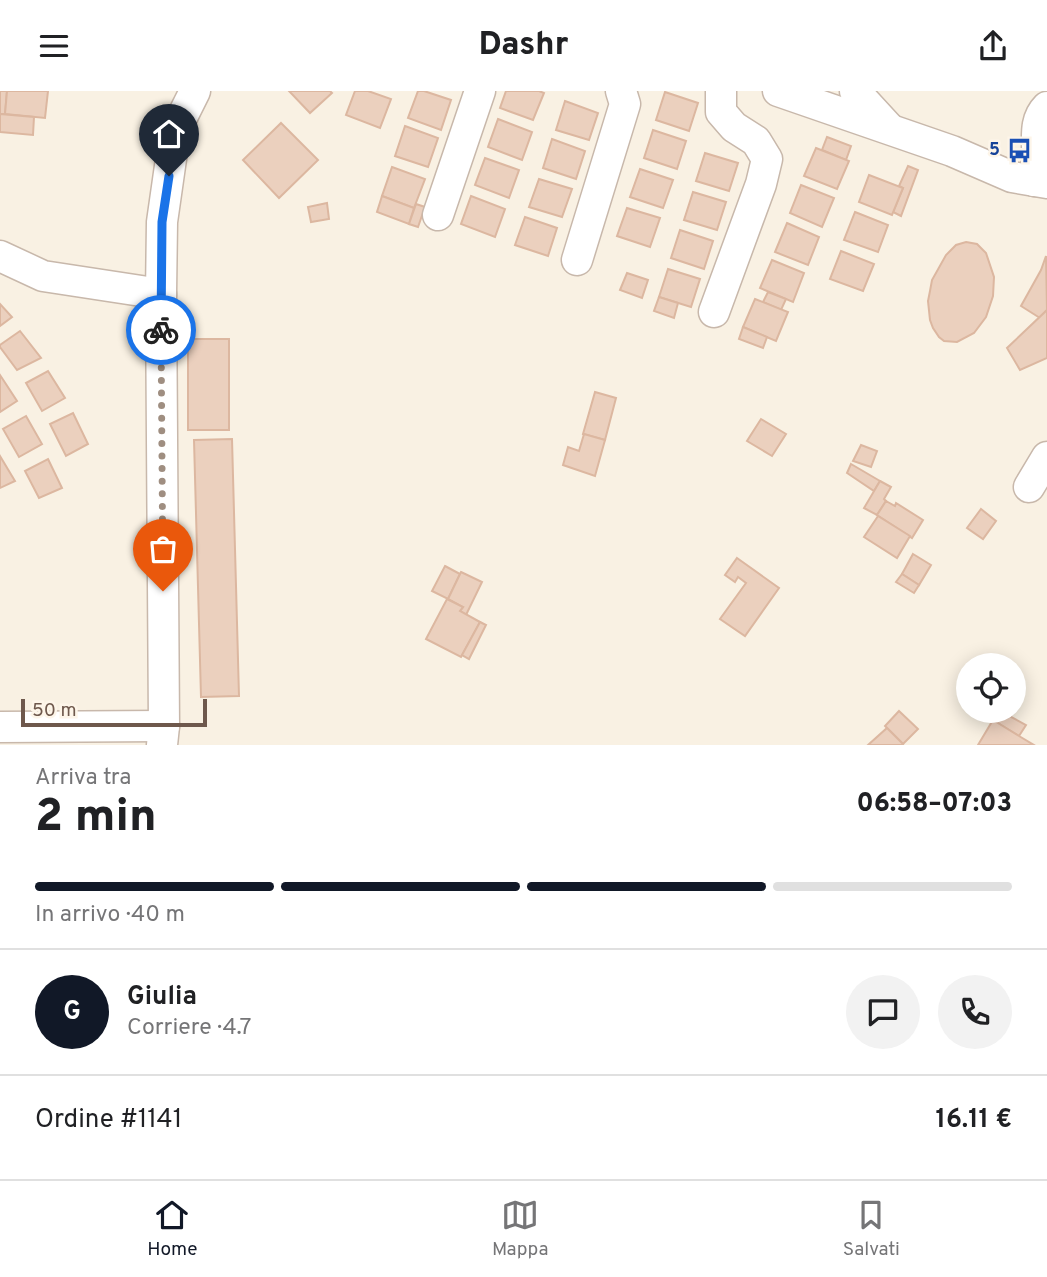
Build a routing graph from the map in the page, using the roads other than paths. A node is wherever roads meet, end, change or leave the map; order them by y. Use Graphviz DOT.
graph roads {
  1 [pos="195,91"];
  2 [pos="480,91"];
  3 [pos="621,91"];
  4 [pos="721,91"];
  5 [pos="778,91"];
  6 [pos="856,91"];
  7 [pos="1047,107"];
  8 [pos="890,130"];
  9 [pos="1041,182"];
  10 [pos="438,215"];
  11 [pos="0,256"];
  12 [pos="577,260"];
  13 [pos="161,294"];
  14 [pos="714,312"];
  15 [pos="1047,457"];
  16 [pos="1029,487"];
  17 [pos="0,727"];
  18 [pos="163,735"];
  1 -- 13 [label="street"];
  2 -- 10 [label="street"];
  3 -- 12 [label="street"];
  4 -- 14 [label="street"];
  5 -- 8 [label="street"];
  6 -- 8 [label="street"];
  7 -- 9 [label="street"];
  8 -- 9 [label="street"];
  11 -- 13 [label="street"];
  13 -- 18 [label="street"];
  15 -- 16 [label="street"];
  17 -- 18 [label="street"];
}
